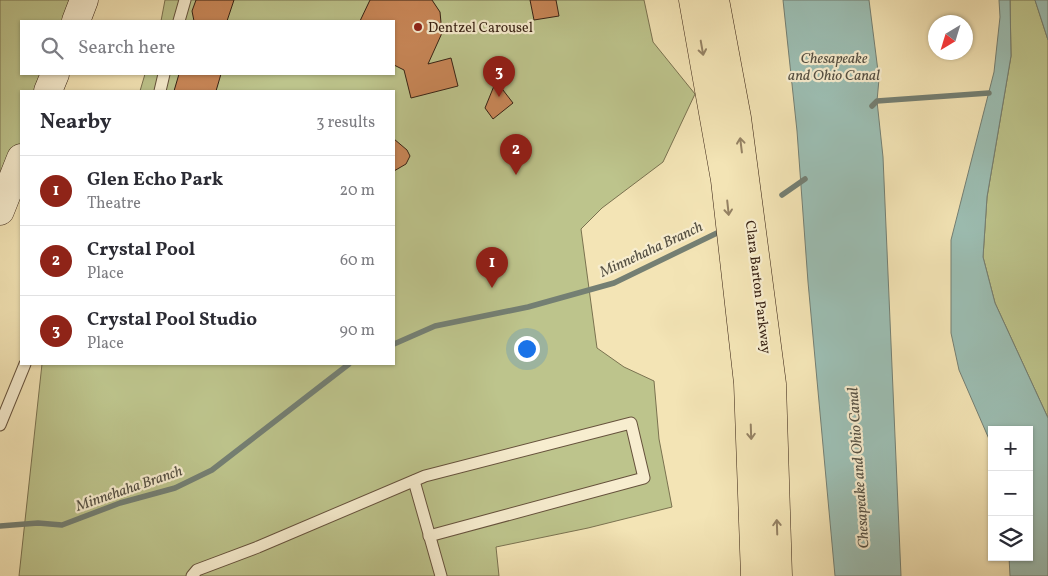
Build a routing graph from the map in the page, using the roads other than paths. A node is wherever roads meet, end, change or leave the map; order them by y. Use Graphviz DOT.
graph roads {
  1 [pos="84,0"];
  2 [pos="185,0"];
  3 [pos="693,0"];
  4 [pos="715,0"];
  5 [pos="76,20"];
  6 [pos="179,20"];
  7 [pos="55,75"];
  8 [pos="164,75"];
  9 [pos="48,90"];
  10 [pos="160,90"];
  11 [pos="20,161"];
  12 [pos="0,211"];
  13 [pos="25,365"];
  14 [pos="0,425"];
  15 [pos="414,480"];
  16 [pos="429,536"];
  17 [pos="192,576"];
  18 [pos="442,576"];
  19 [pos="755,576"];
  20 [pos="778,576"];
  1 -- 5 [label="main road"];
  2 -- 6 [label="lane"];
  3 -- 19 [label="highway, Clara Barton Parkway, one-way"];
  20 -- 4 [label="highway, Clara Barton Parkway, one-way"];
  7 -- 9 [label="main road"];
  8 -- 10 [label="lane"];
  11 -- 12 [label="main road"];
  13 -- 14 [label="lane"];
  15 -- 16 [label="lane"];
  15 -- 16 [label="lane"];
  15 -- 17 [label="lane"];
  16 -- 18 [label="lane"];
}
